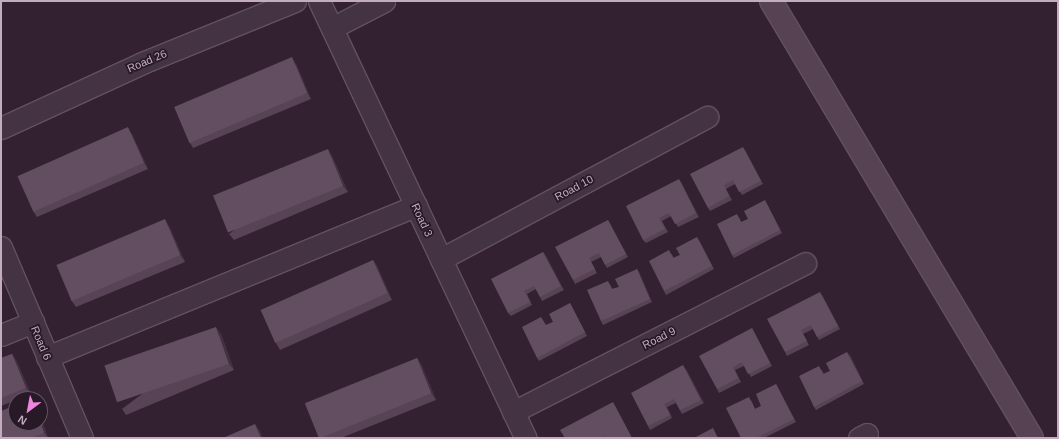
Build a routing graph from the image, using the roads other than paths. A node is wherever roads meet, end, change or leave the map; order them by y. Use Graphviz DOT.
graph roads {
  1 [pos="295,1"];
  2 [pos="319,1"];
  3 [pos="384,1"];
  4 [pos="771,1"];
  5 [pos="332,28"];
  6 [pos="708,117"];
  7 [pos="1,128"];
  8 [pos="416,206"];
  9 [pos="1,247"];
  10 [pos="441,259"];
  11 [pos="804,263"];
  12 [pos="33,322"];
  13 [pos="1,334"];
  14 [pos="47,357"];
  15 [pos="513,412"];
  16 [pos="521,437"];
  17 [pos="82,438"];
  18 [pos="1032,438"];
  1 -- 7 [label="street, Road 26"];
  2 -- 5 [label="street, Road 3"];
  3 -- 5 [label="street"];
  4 -- 18 [label="main road"];
  5 -- 8 [label="street, Road 3"];
  6 -- 10 [label="street, Road 10"];
  8 -- 10 [label="street, Road 3"];
  8 -- 14 [label="street"];
  9 -- 12 [label="street, Road 6"];
  10 -- 15 [label="street, Road 3"];
  11 -- 15 [label="street, Road 9"];
  12 -- 13 [label="street"];
  12 -- 14 [label="street, Road 6"];
  14 -- 17 [label="street, Road 6"];
  15 -- 16 [label="street, Road 3"];
}
